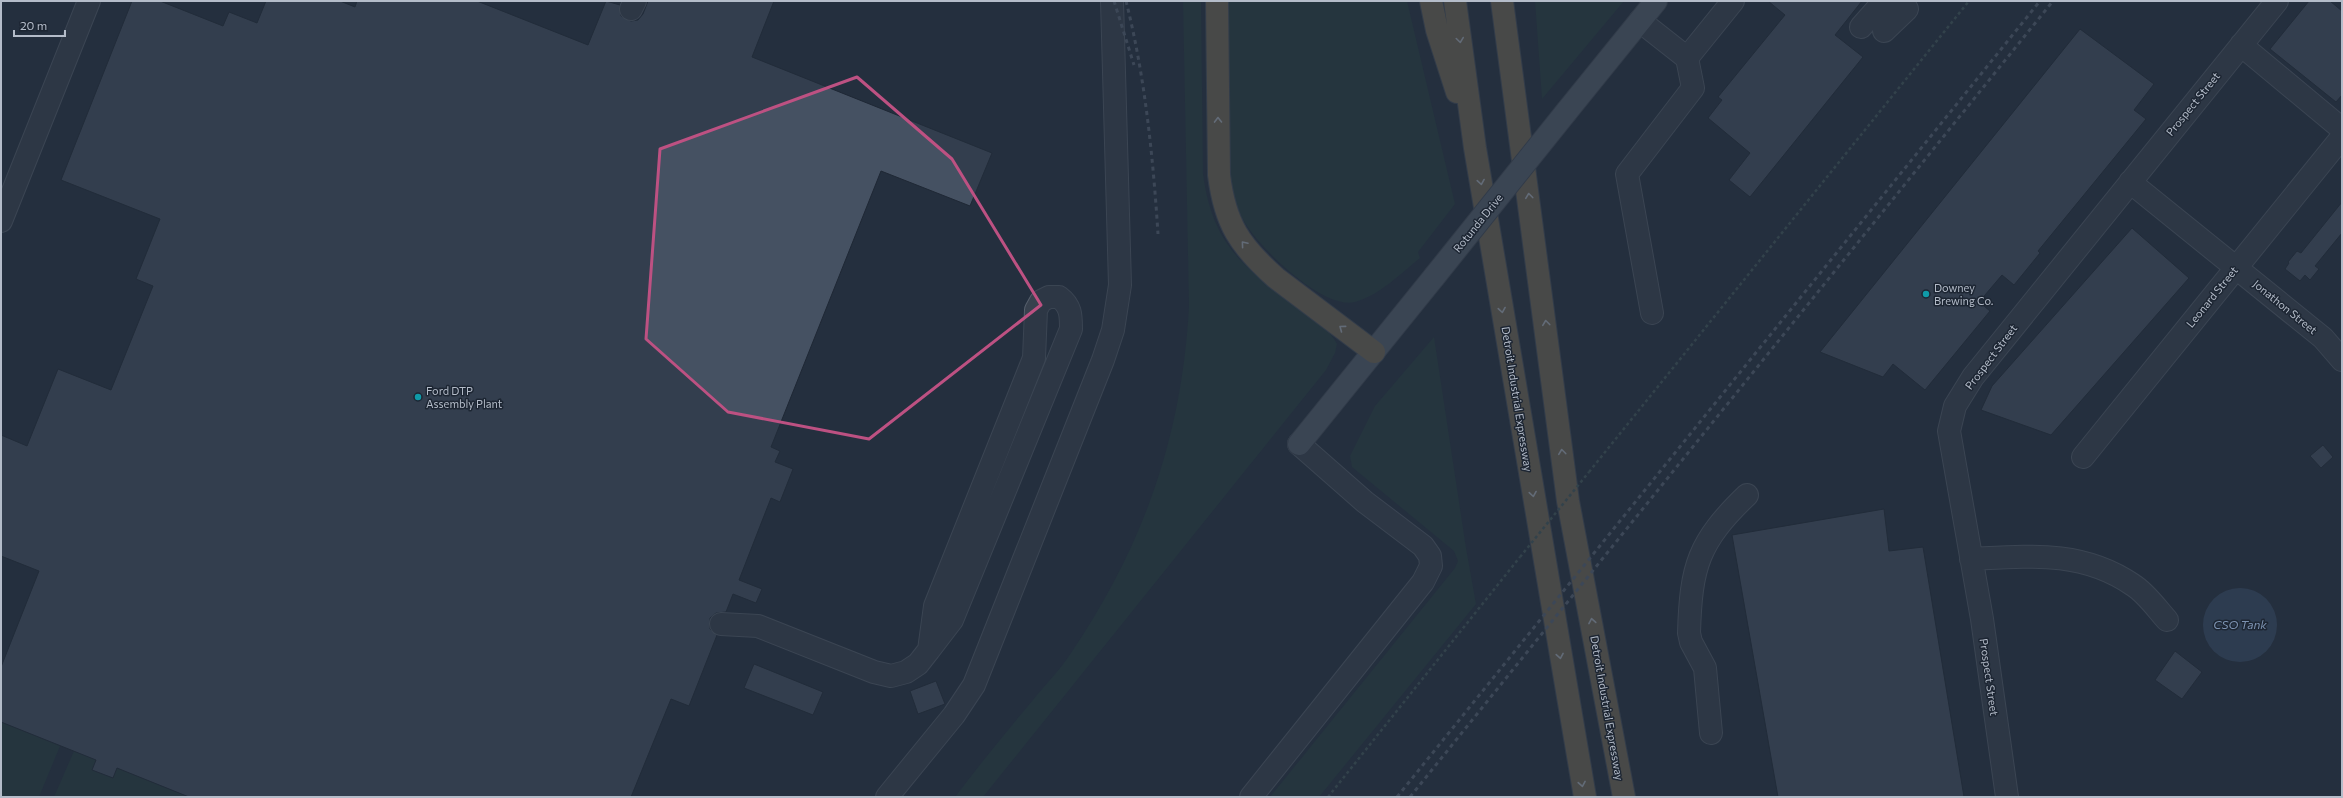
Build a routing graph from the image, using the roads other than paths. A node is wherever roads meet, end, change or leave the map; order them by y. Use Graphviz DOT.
graph roads {
  1 [pos="89,1"];
  2 [pos="1112,1"];
  3 [pos="1217,1"];
  4 [pos="1432,1"];
  5 [pos="1455,1"];
  6 [pos="1502,1"];
  7 [pos="1515,1"];
  8 [pos="1656,1"];
  9 [pos="1733,1"];
  10 [pos="1884,1"];
  11 [pos="2277,1"];
  12 [pos="1908,4"];
  13 [pos="1640,20"];
  14 [pos="1861,28"];
  15 [pos="1884,31"];
  16 [pos="2241,45"];
  17 [pos="1687,58"];
  18 [pos="1512,60"];
  19 [pos="2342,129"];
  20 [pos="2342,137"];
  21 [pos="1475,148"];
  22 [pos="2130,182"];
  23 [pos="1,220"];
  24 [pos="2236,266"];
  25 [pos="1652,312"];
  26 [pos="1374,352"];
  27 [pos="2342,360"];
  28 [pos="1299,444"];
  29 [pos="2083,457"];
  30 [pos="1747,495"];
  31 [pos="1971,559"];
  32 [pos="2167,620"];
  33 [pos="721,624"];
  34 [pos="929,650"];
  35 [pos="1711,733"];
  36 [pos="887,797"];
  37 [pos="1251,797"];
  38 [pos="1584,797"];
  39 [pos="1624,797"];
  40 [pos="2007,797"];
  1 -- 23 [label="street"];
  2 -- 36 [label="street"];
  26 -- 3 [label="highway, one-way"];
  4 -- 21 [label="highway"];
  5 -- 21 [label="highway, Detroit Industrial Expressway, one-way"];
  6 -- 18 [label="highway, Detroit Industrial Expressway"];
  7 -- 18 [label="highway"];
  8 -- 13 [label="main road, Rotunda Drive"];
  9 -- 17 [label="street"];
  10 -- 14 [label="street"];
  11 -- 16 [label="street, Prospect Street"];
  12 -- 15 [label="street"];
  13 -- 17 [label="street"];
  13 -- 26 [label="main road, Rotunda Drive, bridge"];
  16 -- 19 [label="street"];
  16 -- 22 [label="street, Prospect Street"];
  17 -- 25 [label="street"];
  39 -- 18 [label="highway, Detroit Industrial Expressway, one-way"];
  20 -- 24 [label="street, Leonard Street"];
  21 -- 38 [label="highway, Detroit Industrial Expressway, one-way"];
  22 -- 24 [label="street, Jonathon Street"];
  22 -- 31 [label="street, Prospect Street"];
  24 -- 27 [label="street, Jonathon Street"];
  24 -- 29 [label="street, Leonard Street"];
  26 -- 28 [label="main road, Rotunda Drive"];
  28 -- 37 [label="street"];
  30 -- 35 [label="street"];
  31 -- 32 [label="street"];
  31 -- 40 [label="street, Prospect Street"];
  33 -- 34 [label="street"];
  34 -- 34 [label="street"];
}
